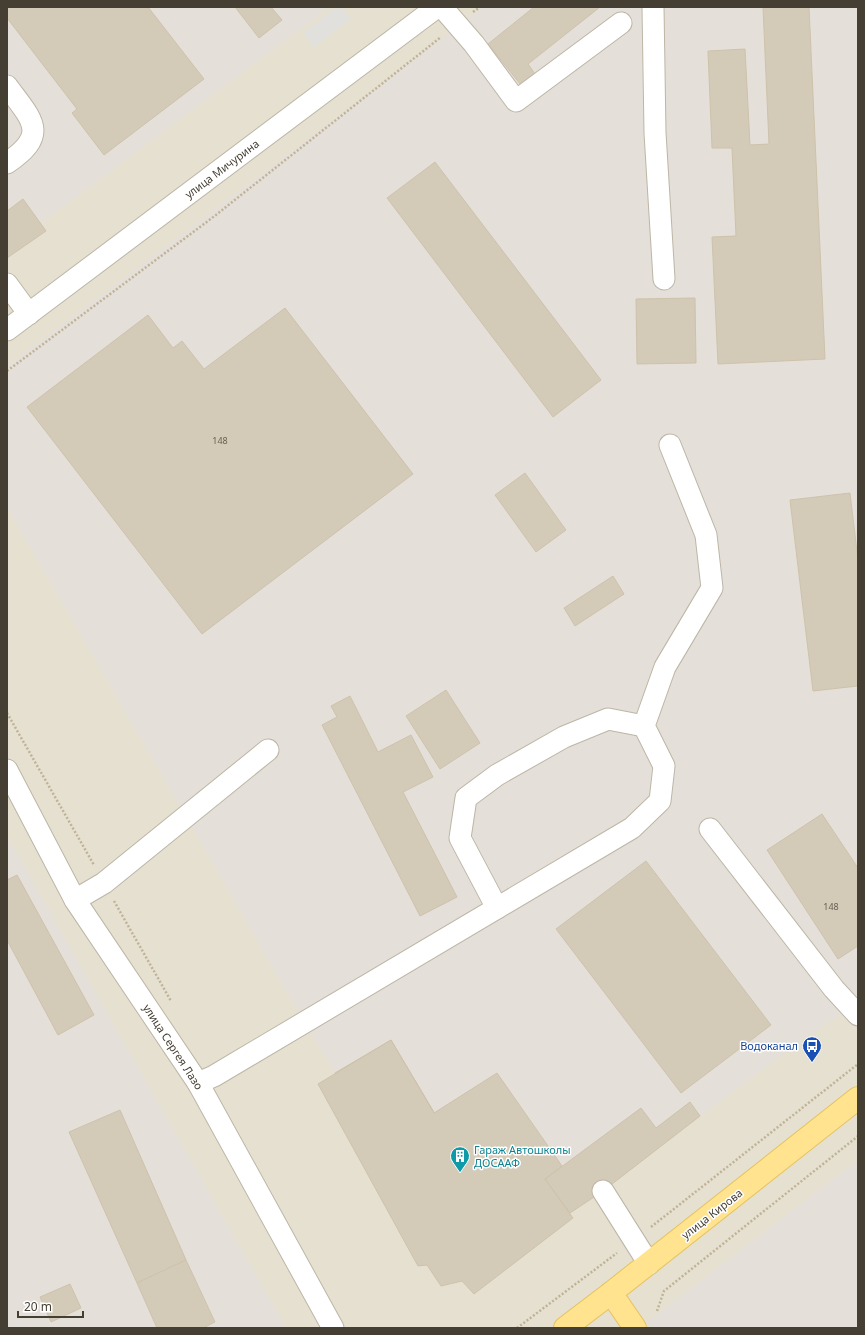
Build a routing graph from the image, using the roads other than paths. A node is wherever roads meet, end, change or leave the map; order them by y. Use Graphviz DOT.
graph roads {
  1 [pos="436,7"];
  2 [pos="442,7"];
  3 [pos="653,7"];
  4 [pos="621,23"];
  5 [pos="7,86"];
  6 [pos="7,163"];
  7 [pos="664,279"];
  8 [pos="7,284"];
  9 [pos="29,314"];
  10 [pos="7,330"];
  11 [pos="670,445"];
  12 [pos="644,726"];
  13 [pos="268,750"];
  14 [pos="7,770"];
  15 [pos="710,829"];
  16 [pos="75,900"];
  17 [pos="497,908"];
  18 [pos="858,1016"];
  19 [pos="198,1083"];
  20 [pos="858,1098"];
  21 [pos="603,1190"];
  22 [pos="649,1264"];
  23 [pos="612,1293"];
  24 [pos="333,1328"];
  25 [pos="565,1328"];
  26 [pos="635,1328"];
  1 -- 9 [label="street, улица Мичурина"];
  2 -- 4 [label="street"];
  3 -- 7 [label="street"];
  5 -- 6 [label="street"];
  8 -- 9 [label="street"];
  9 -- 10 [label="street, улица Мичурина"];
  11 -- 12 [label="street"];
  12 -- 17 [label="street"];
  12 -- 17 [label="street"];
  13 -- 16 [label="street"];
  14 -- 16 [label="street, улица Сергея Лазо"];
  15 -- 18 [label="street"];
  16 -- 19 [label="street, улица Сергея Лазо"];
  17 -- 19 [label="street"];
  19 -- 24 [label="street, улица Сергея Лазо"];
  20 -- 22 [label="main road, улица Кирова"];
  21 -- 22 [label="street"];
  22 -- 23 [label="main road, улица Кирова"];
  23 -- 25 [label="main road, улица Кирова"];
  23 -- 26 [label="main road"];
}
